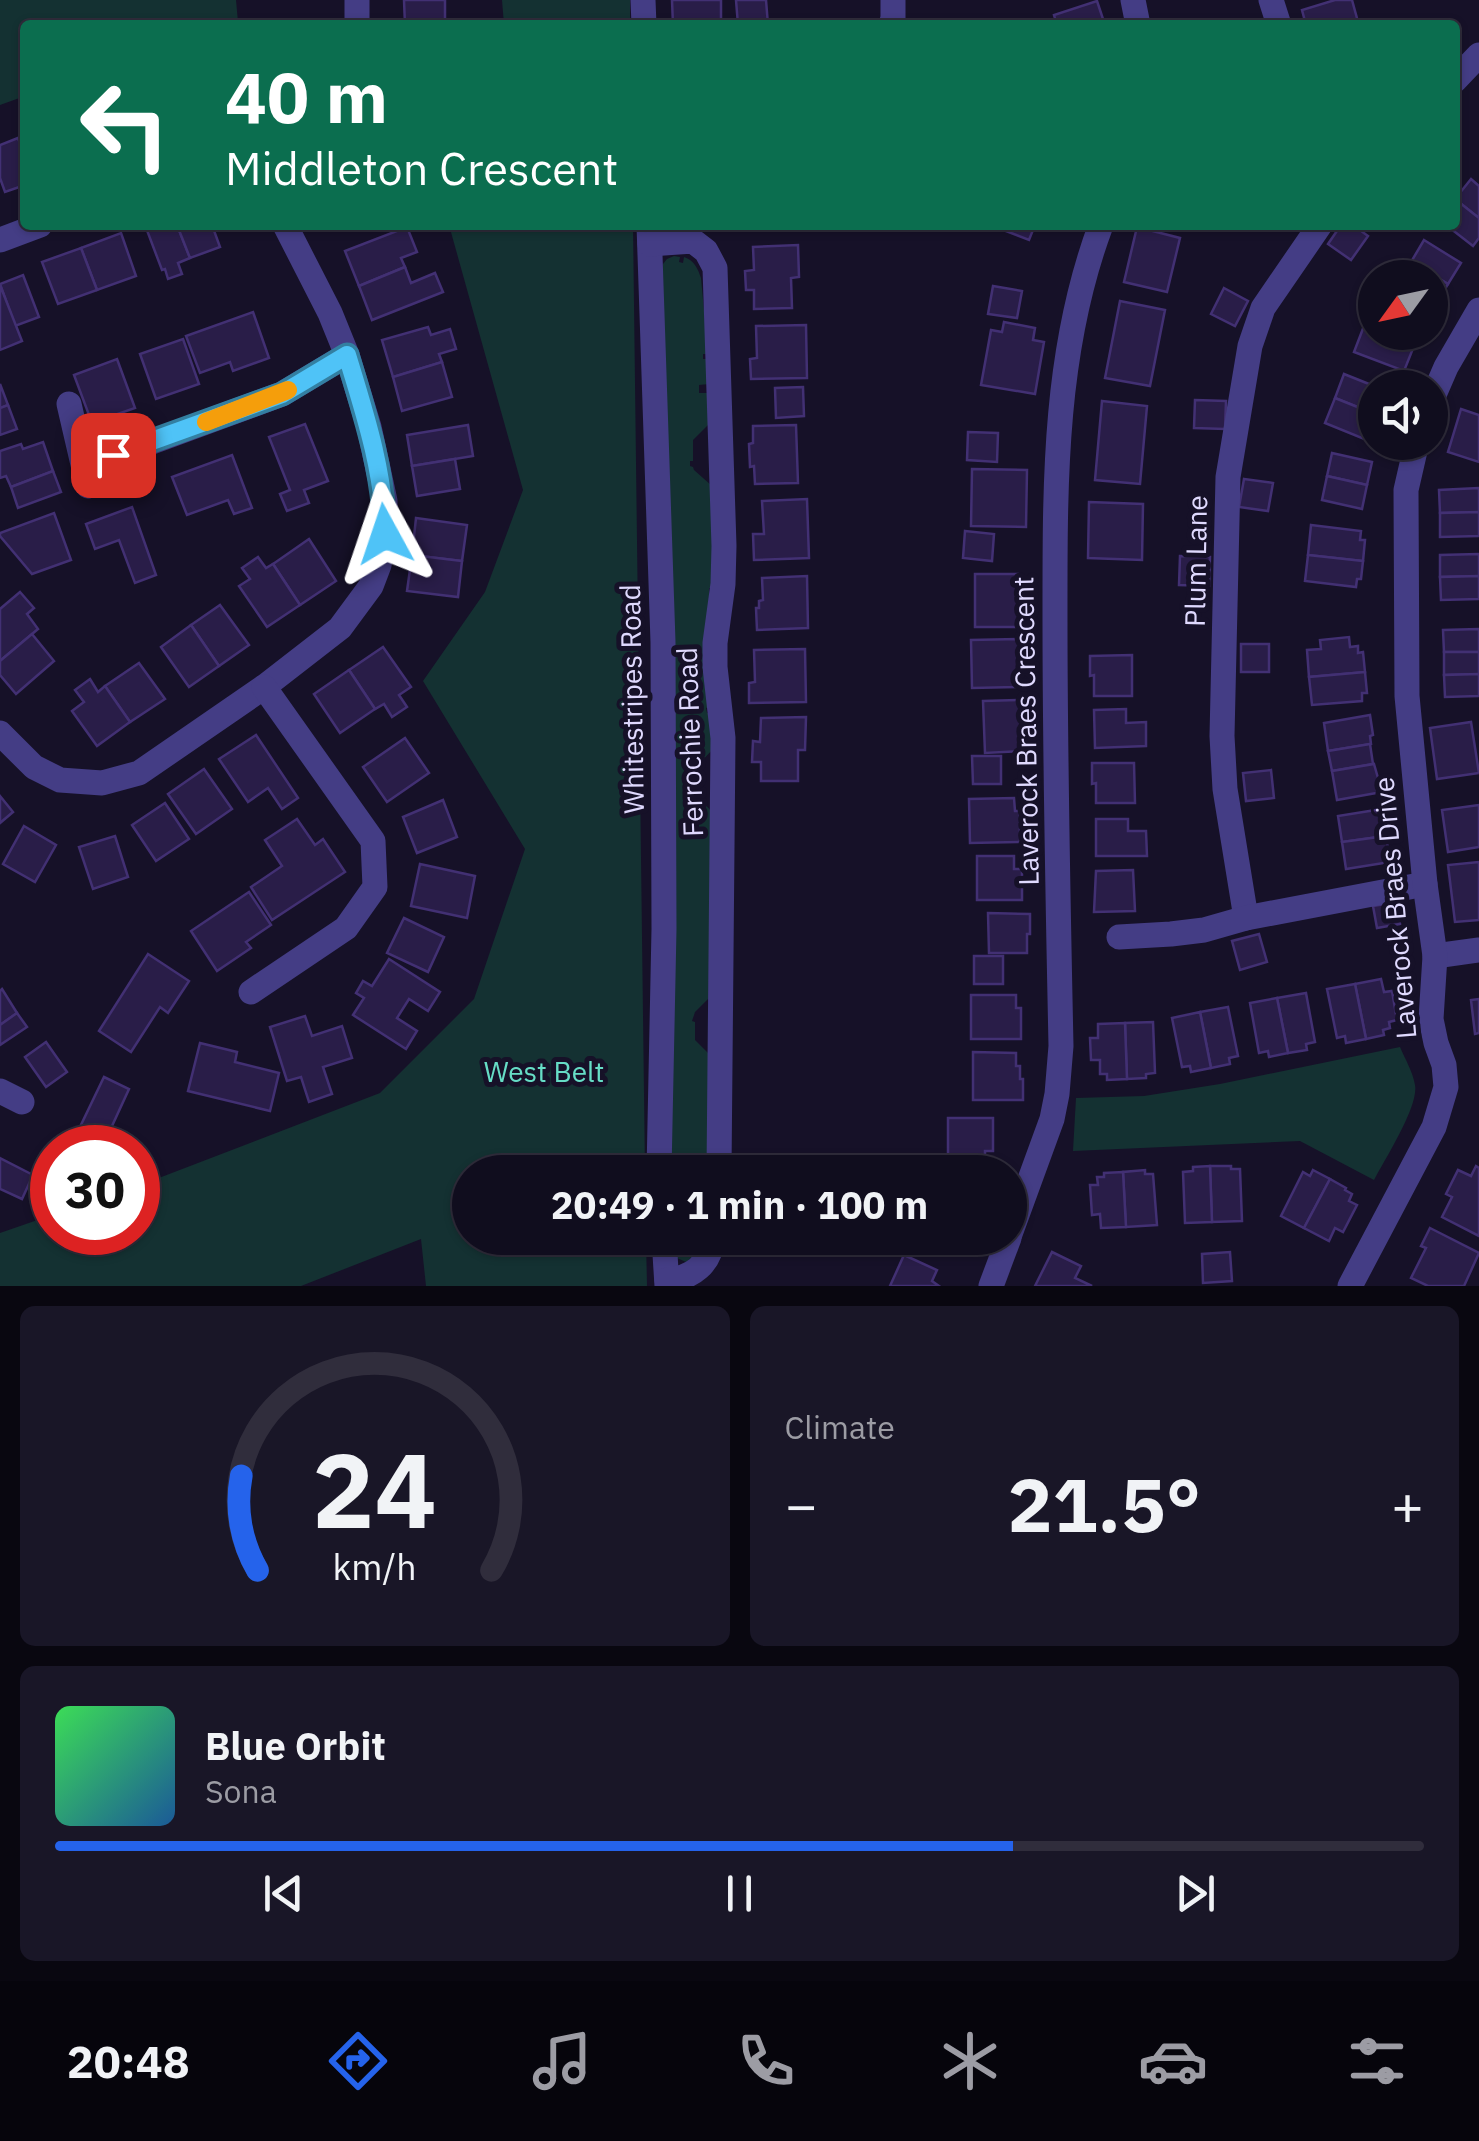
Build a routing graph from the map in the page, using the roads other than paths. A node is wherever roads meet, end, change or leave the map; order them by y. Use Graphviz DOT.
graph roads {
  1 [pos="1479,56"];
  2 [pos="1460,75"];
  3 [pos="27,230"];
  4 [pos="288,230"];
  5 [pos="1099,230"];
  6 [pos="1317,230"];
  7 [pos="650,234"];
  8 [pos="0,240"];
  9 [pos="1479,310"];
  10 [pos="347,355"];
  11 [pos="1445,370"];
  12 [pos="68,404"];
  13 [pos="1413,460"];
  14 [pos="264,687"];
  15 [pos="0,733"];
  16 [pos="1425,884"];
  17 [pos="1246,918"];
  18 [pos="1119,936"];
  19 [pos="1479,950"];
  20 [pos="1435,956"];
  21 [pos="251,992"];
  22 [pos="660,1155"];
  23 [pos="718,1155"];
  24 [pos="1027,1187"];
  25 [pos="665,1255"];
  26 [pos="708,1255"];
  27 [pos="1003,1255"];
  28 [pos="667,1283"];
  29 [pos="992,1286"];
  30 [pos="1350,1286"];
  1 -- 2 [label="street"];
  3 -- 8 [label="street"];
  4 -- 10 [label="street"];
  5 -- 24 [label="street, Laverock Braes Crescent"];
  6 -- 17 [label="street, Plum Lane"];
  7 -- 22 [label="street, Whitestripes Road"];
  7 -- 23 [label="street, Ferrochie Road"];
  9 -- 11 [label="street"];
  10 -- 12 [label="street"];
  10 -- 14 [label="street"];
  13 -- 16 [label="street, Laverock Braes Drive"];
  14 -- 15 [label="street"];
  14 -- 21 [label="street"];
  16 -- 17 [label="street"];
  16 -- 20 [label="street, Laverock Braes Drive"];
  17 -- 18 [label="street"];
  19 -- 20 [label="street"];
  20 -- 30 [label="street, Laverock Braes Drive"];
  25 -- 28 [label="street"];
  26 -- 28 [label="street"];
  27 -- 29 [label="street, Laverock Braes Crescent"];
}
